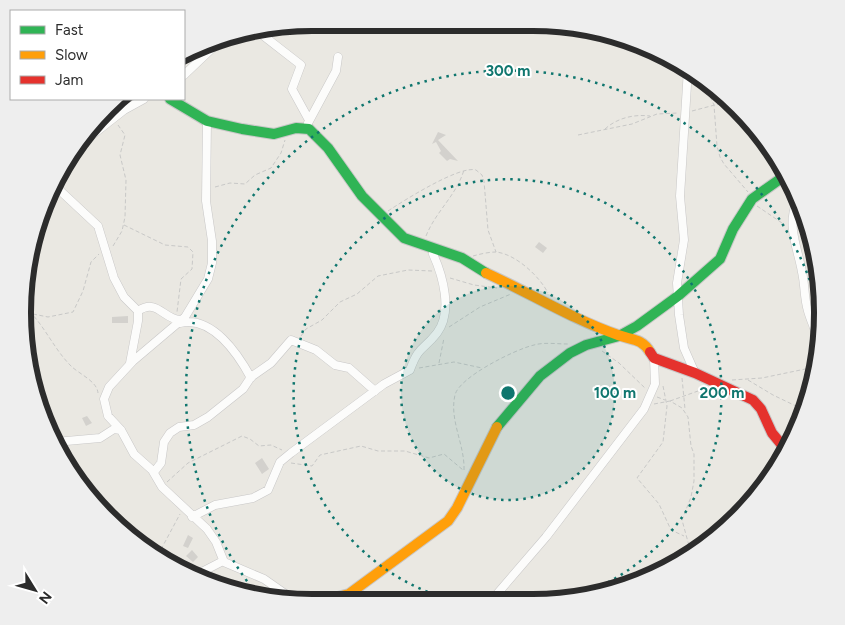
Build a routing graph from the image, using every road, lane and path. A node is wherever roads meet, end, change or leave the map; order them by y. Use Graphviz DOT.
graph roads {
  1 [pos="264,36"];
  2 [pos="209,51"];
  3 [pos="338,57"];
  4 [pos="185,74"];
  5 [pos="687,78"];
  6 [pos="708,92"];
  7 [pos="140,100"];
  8 [pos="172,100"];
  9 [pos="720,103"];
  10 [pos="714,105"];
  11 [pos="685,114"];
  12 [pos="650,116"];
  13 [pos="110,120"];
  14 [pos="207,121"];
  15 [pos="307,124"];
  16 [pos="100,128"];
  17 [pos="605,129"];
  18 [pos="283,133"];
  19 [pos="578,135"];
  20 [pos="464,170"];
  21 [pos="780,179"];
  22 [pos="207,189"];
  23 [pos="59,190"];
  24 [pos="752,199"];
  25 [pos="794,211"];
  26 [pos="382,215"];
  27 [pos="124,225"];
  28 [pos="793,232"];
  29 [pos="105,245"];
  30 [pos="423,245"];
  31 [pos="496,252"];
  32 [pos="433,254"];
  33 [pos="108,256"];
  34 [pos="462,258"];
  35 [pos="441,275"];
  36 [pos="499,289"];
  37 [pos="515,292"];
  38 [pos="678,296"];
  39 [pos="554,307"];
  40 [pos="138,311"];
  41 [pos="33,314"];
  42 [pos="177,321"];
  43 [pos="813,324"];
  44 [pos="444,335"];
  45 [pos="619,336"];
  46 [pos="434,337"];
  47 [pos="298,341"];
  48 [pos="569,344"];
  49 [pos="590,345"];
  50 [pos="654,358"];
  51 [pos="439,364"];
  52 [pos="129,366"];
  53 [pos="678,366"];
  54 [pos="482,368"];
  55 [pos="808,368"];
  56 [pos="410,370"];
  57 [pos="695,374"];
  58 [pos="251,378"];
  59 [pos="747,379"];
  60 [pos="655,384"];
  61 [pos="714,387"];
  62 [pos="376,391"];
  63 [pos="684,395"];
  64 [pos="650,398"];
  65 [pos="667,401"];
  66 [pos="797,407"];
  67 [pos="105,409"];
  68 [pos="644,409"];
  69 [pos="686,411"];
  70 [pos="121,430"];
  71 [pos="62,441"];
  72 [pos="781,444"];
  73 [pos="288,455"];
  74 [pos="280,462"];
  75 [pos="154,472"];
  76 [pos="467,474"];
  77 [pos="162,487"];
  78 [pos="183,506"];
  79 [pos="192,517"];
  80 [pos="685,537"];
  81 [pos="688,546"];
  82 [pos="161,549"];
  83 [pos="223,561"];
  84 [pos="203,571"];
  85 [pos="280,591"];
  86 [pos="349,594"];
  87 [pos="496,594"];
  1 -- 15 [label="street"];
  2 -- 4 [label="street"];
  3 -- 15 [label="street"];
  5 -- 11 [label="street"];
  6 -- 10 [label="path"];
  7 -- 13 [label="street"];
  8 -- 14 [label="street"];
  9 -- 10 [label="path"];
  10 -- 11 [label="path"];
  10 -- 24 [label="path"];
  11 -- 12 [label="path"];
  11 -- 38 [label="street"];
  12 -- 17 [label="path"];
  12 -- 17 [label="path"];
  13 -- 16 [label="street"];
  13 -- 27 [label="path"];
  14 -- 18 [label="street"];
  14 -- 22 [label="street"];
  15 -- 18 [label="street"];
  15 -- 26 [label="street"];
  17 -- 19 [label="path"];
  18 -- 22 [label="path"];
  20 -- 26 [label="path"];
  20 -- 30 [label="path"];
  20 -- 31 [label="path"];
  21 -- 24 [label="street"];
  22 -- 42 [label="street"];
  23 -- 29 [label="street"];
  24 -- 28 [label="path"];
  24 -- 38 [label="street"];
  25 -- 28 [label="street"];
  26 -- 30 [label="street"];
  27 -- 33 [label="path"];
  27 -- 42 [label="path"];
  28 -- 43 [label="street"];
  29 -- 33 [label="street"];
  29 -- 41 [label="path"];
  30 -- 34 [label="street"];
  31 -- 34 [label="path"];
  31 -- 39 [label="path"];
  32 -- 35 [label="street"];
  33 -- 40 [label="street"];
  34 -- 39 [label="street"];
  35 -- 36 [label="path"];
  35 -- 46 [label="street"];
  35 -- 47 [label="path"];
  37 -- 46 [label="path"];
  38 -- 45 [label="street"];
  38 -- 57 [label="street"];
  39 -- 45 [label="street"];
  40 -- 42 [label="street"];
  40 -- 52 [label="street"];
  41 -- 67 [label="path"];
  42 -- 52 [label="street"];
  42 -- 58 [label="street"];
  44 -- 51 [label="path"];
  45 -- 49 [label="street"];
  45 -- 50 [label="street"];
  46 -- 56 [label="street"];
  47 -- 58 [label="street"];
  47 -- 62 [label="street"];
  48 -- 54 [label="path"];
  49 -- 64 [label="path"];
  49 -- 76 [label="street"];
  50 -- 53 [label="street"];
  50 -- 60 [label="street"];
  51 -- 54 [label="path"];
  51 -- 56 [label="path"];
  52 -- 67 [label="street"];
  53 -- 57 [label="street"];
  53 -- 63 [label="path"];
  54 -- 76 [label="path"];
  55 -- 59 [label="path"];
  56 -- 62 [label="street"];
  57 -- 61 [label="street"];
  58 -- 75 [label="street"];
  59 -- 61 [label="path"];
  59 -- 66 [label="path"];
  60 -- 64 [label="street"];
  60 -- 65 [label="path"];
  61 -- 63 [label="path"];
  61 -- 72 [label="street"];
  62 -- 73 [label="street"];
  63 -- 65 [label="path"];
  63 -- 69 [label="path"];
  64 -- 65 [label="path"];
  64 -- 68 [label="street"];
  65 -- 68 [label="path"];
  65 -- 69 [label="path"];
  65 -- 80 [label="path"];
  67 -- 70 [label="street"];
  68 -- 87 [label="street"];
  69 -- 80 [label="path"];
  70 -- 71 [label="street"];
  70 -- 75 [label="street"];
  73 -- 74 [label="street"];
  73 -- 77 [label="path"];
  74 -- 76 [label="path"];
  74 -- 79 [label="street"];
  75 -- 77 [label="street"];
  76 -- 86 [label="street"];
  77 -- 78 [label="street"];
  78 -- 79 [label="street"];
  78 -- 82 [label="path"];
  79 -- 83 [label="street"];
  80 -- 81 [label="path"];
  83 -- 84 [label="street"];
  83 -- 85 [label="street"];
}
